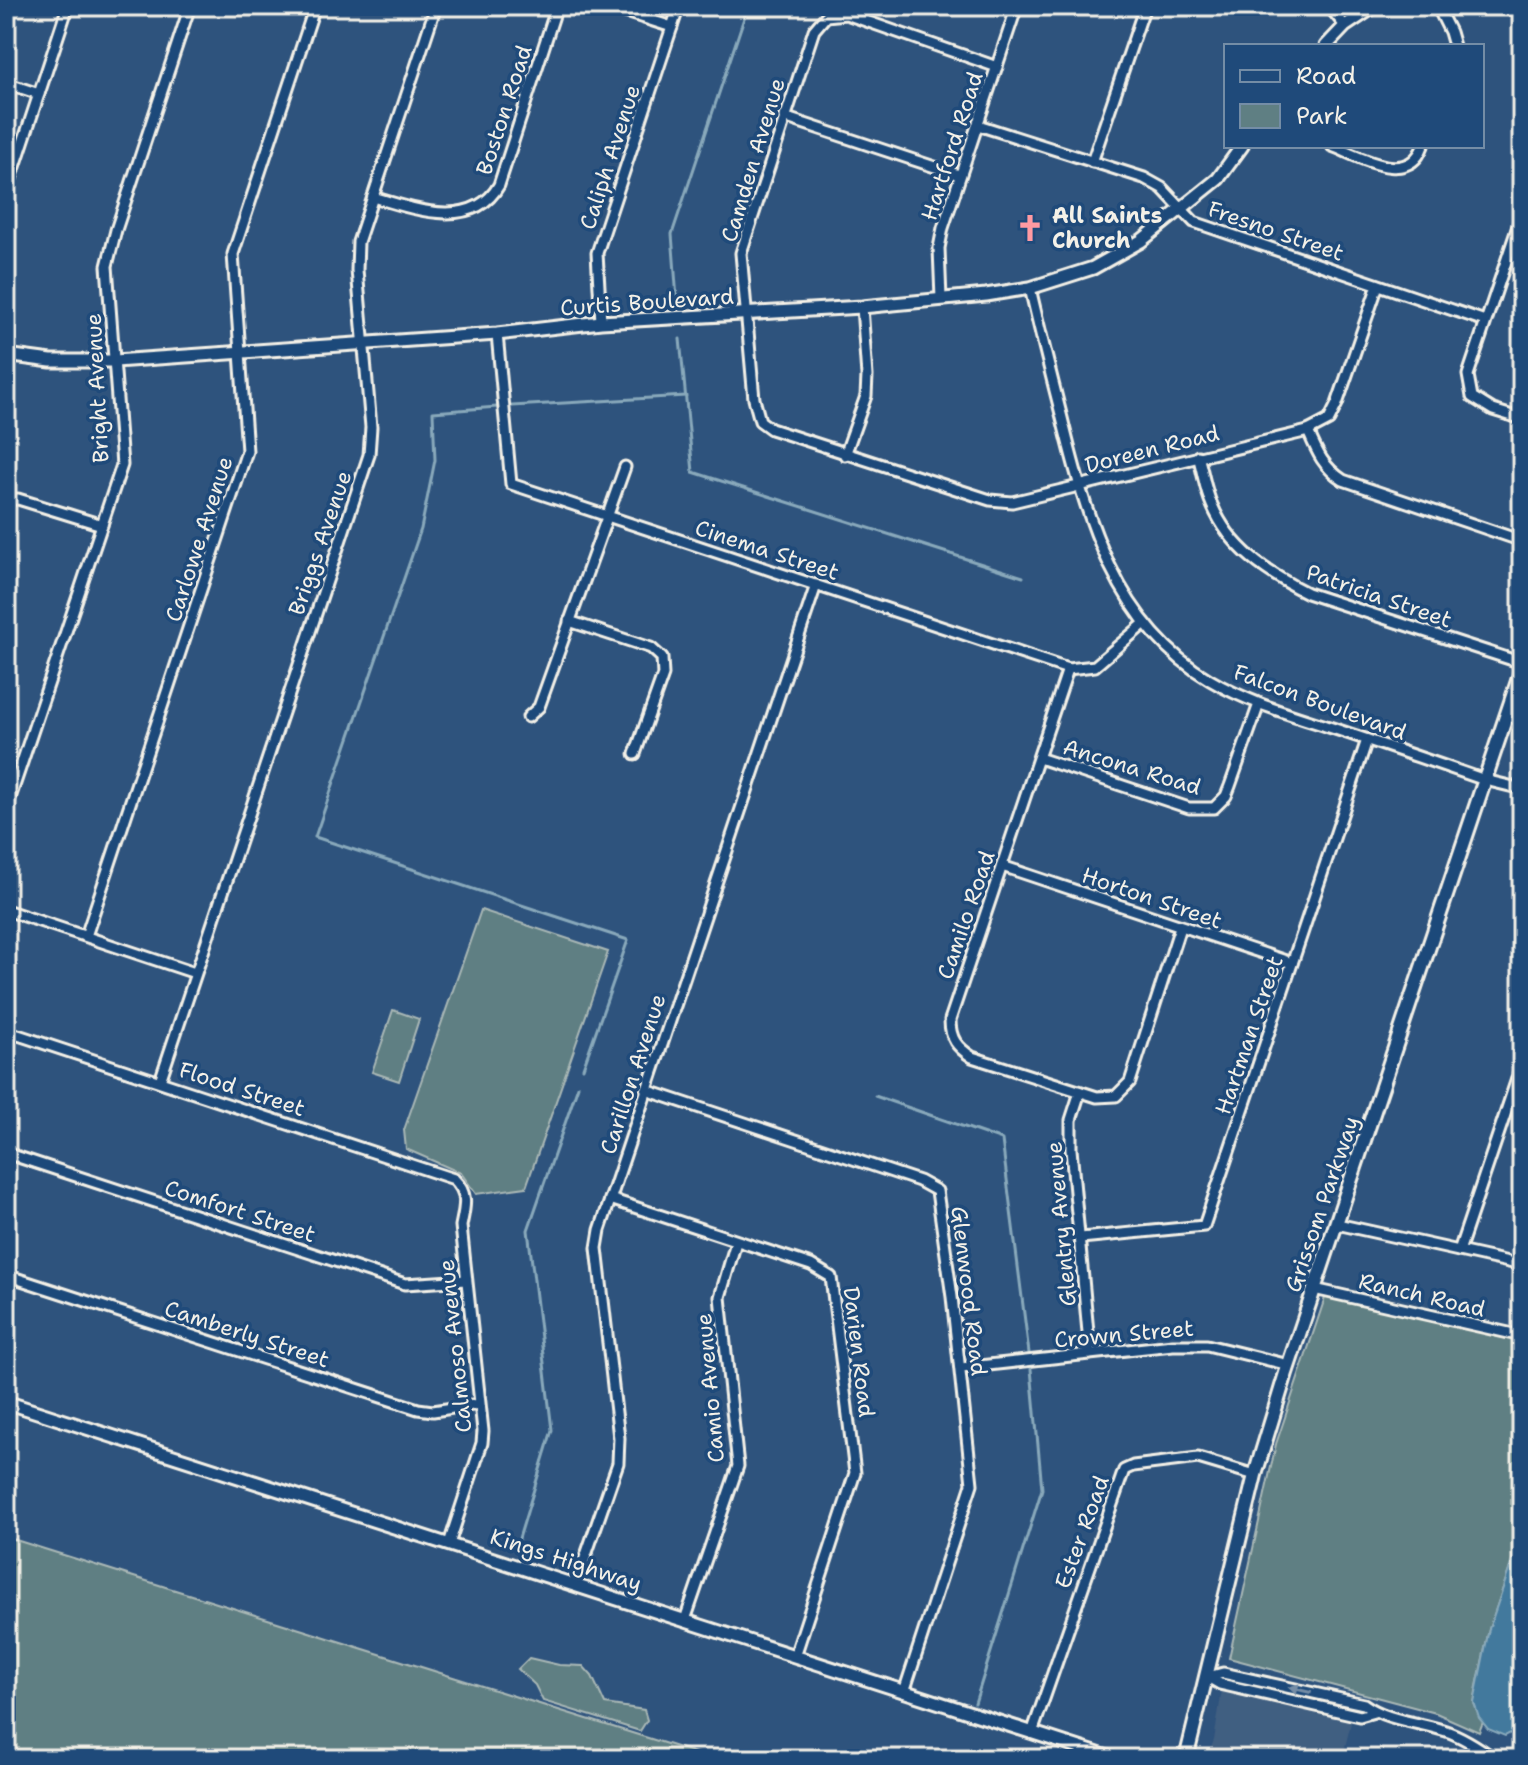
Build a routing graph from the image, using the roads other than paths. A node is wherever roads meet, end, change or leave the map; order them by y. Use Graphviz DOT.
graph roads {
  1 [pos="68,6"];
  2 [pos="190,6"];
  3 [pos="315,6"];
  4 [pos="436,6"];
  5 [pos="557,6"];
  6 [pos="607,6"];
  7 [pos="679,6"];
  8 [pos="1017,6"];
  9 [pos="1145,6"];
  10 [pos="1329,6"];
  11 [pos="1375,6"];
  12 [pos="1437,6"];
  13 [pos="1345,26"];
  14 [pos="672,27"];
  15 [pos="1328,44"];
  16 [pos="1453,44"];
  17 [pos="997,67"];
  18 [pos="6,83"];
  19 [pos="39,94"];
  20 [pos="784,117"];
  21 [pos="978,125"];
  22 [pos="1241,148"];
  23 [pos="1338,148"];
  24 [pos="1422,148"];
  25 [pos="1092,162"];
  26 [pos="959,175"];
  27 [pos="6,194"];
  28 [pos="373,197"];
  29 [pos="1181,210"];
  30 [pos="1522,214"];
  31 [pos="1378,285"];
  32 [pos="1030,288"];
  33 [pos="941,299"];
  34 [pos="862,307"];
  35 [pos="747,315"];
  36 [pos="1485,321"];
  37 [pos="601,322"];
  38 [pos="497,334"];
  39 [pos="364,343"];
  40 [pos="239,351"];
  41 [pos="6,355"];
  42 [pos="115,361"];
  43 [pos="1522,419"];
  44 [pos="1308,431"];
  45 [pos="845,455"];
  46 [pos="1198,456"];
  47 [pos="625,467"];
  48 [pos="1079,486"];
  49 [pos="6,500"];
  50 [pos="606,517"];
  51 [pos="102,525"];
  52 [pos="1522,541"];
  53 [pos="816,585"];
  54 [pos="569,621"];
  55 [pos="1145,623"];
  56 [pos="1522,663"];
  57 [pos="1068,669"];
  58 [pos="1522,669"];
  59 [pos="1259,704"];
  60 [pos="528,717"];
  61 [pos="1367,740"];
  62 [pos="635,754"];
  63 [pos="1039,758"];
  64 [pos="1485,780"];
  65 [pos="1522,789"];
  66 [pos="6,810"];
  67 [pos="1002,866"];
  68 [pos="6,910"];
  69 [pos="1180,927"];
  70 [pos="86,936"];
  71 [pos="1292,963"];
  72 [pos="195,973"];
  73 [pos="6,1031"];
  74 [pos="1522,1064"];
  75 [pos="160,1081"];
  76 [pos="646,1090"];
  77 [pos="1080,1092"];
  78 [pos="6,1153"];
  79 [pos="463,1188"];
  80 [pos="610,1199"];
  81 [pos="1337,1224"];
  82 [pos="1081,1238"];
  83 [pos="736,1242"];
  84 [pos="1459,1251"];
  85 [pos="1522,1265"];
  86 [pos="6,1275"];
  87 [pos="466,1280"];
  88 [pos="1314,1289"];
  89 [pos="1522,1336"];
  90 [pos="1090,1354"];
  91 [pos="1289,1365"];
  92 [pos="961,1368"];
  93 [pos="6,1402"];
  94 [pos="479,1404"];
  95 [pos="1255,1475"];
  96 [pos="449,1544"];
  97 [pos="576,1584"];
  98 [pos="685,1620"];
  99 [pos="795,1656"];
  100 [pos="1208,1677"];
  101 [pos="904,1692"];
  102 [pos="1032,1733"];
  103 [pos="1097,1756"];
  104 [pos="1114,1759"];
  105 [pos="1186,1759"];
  106 [pos="1495,1759"];
  1 -- 19 [label="street"];
  2 -- 42 [label="street, Bright Avenue"];
  3 -- 40 [label="street, Carlowe Avenue"];
  4 -- 28 [label="street, Briggs Avenue"];
  5 -- 28 [label="street, Boston Road"];
  6 -- 14 [label="street"];
  7 -- 14 [label="street, Caliph Avenue"];
  8 -- 17 [label="street, Hartford Road"];
  9 -- 25 [label="street"];
  10 -- 13 [label="street"];
  11 -- 13 [label="street"];
  12 -- 16 [label="street"];
  13 -- 15 [label="street"];
  14 -- 37 [label="street, Caliph Avenue"];
  17 -- 20 [label="street, Camden Avenue"];
  17 -- 21 [label="street, Hartford Road"];
  18 -- 19 [label="street"];
  19 -- 27 [label="street"];
  20 -- 26 [label="street"];
  20 -- 35 [label="street, Camden Avenue"];
  21 -- 25 [label="street, Fresno Street"];
  21 -- 26 [label="street, Hartford Road"];
  22 -- 29 [label="street, Curtis Boulevard"];
  23 -- 24 [label="street"];
  25 -- 29 [label="street, Fresno Street"];
  26 -- 33 [label="street, Hartford Road"];
  28 -- 39 [label="street, Briggs Avenue"];
  29 -- 31 [label="street, Fresno Street"];
  29 -- 32 [label="street, Curtis Boulevard"];
  30 -- 36 [label="street"];
  31 -- 36 [label="street, Fresno Street"];
  31 -- 44 [label="street, Doreen Road"];
  32 -- 33 [label="street, Curtis Boulevard"];
  32 -- 48 [label="street, Falcon Boulevard"];
  33 -- 34 [label="street, Curtis Boulevard"];
  34 -- 35 [label="street, Curtis Boulevard"];
  34 -- 45 [label="street"];
  35 -- 37 [label="street, Curtis Boulevard"];
  35 -- 45 [label="street, Camden Avenue"];
  36 -- 43 [label="street"];
  37 -- 38 [label="street, Curtis Boulevard"];
  38 -- 39 [label="street, Curtis Boulevard"];
  38 -- 50 [label="street, Cinema Street"];
  39 -- 40 [label="street, Curtis Boulevard"];
  39 -- 72 [label="street, Briggs Avenue"];
  40 -- 42 [label="street, Curtis Boulevard"];
  40 -- 70 [label="street, Carlowe Avenue"];
  41 -- 42 [label="street, Curtis Boulevard"];
  42 -- 51 [label="street, Bright Avenue"];
  44 -- 46 [label="street, Doreen Road"];
  44 -- 52 [label="street"];
  45 -- 48 [label="street, Doreen Road"];
  46 -- 48 [label="street, Doreen Road"];
  46 -- 56 [label="street, Patricia Street"];
  47 -- 50 [label="street"];
  48 -- 55 [label="street, Falcon Boulevard"];
  49 -- 51 [label="street"];
  50 -- 53 [label="street, Cinema Street"];
  50 -- 54 [label="street"];
  51 -- 66 [label="street, Bright Avenue"];
  53 -- 57 [label="street, Cinema Street"];
  53 -- 76 [label="street, Carillon Avenue"];
  54 -- 60 [label="street"];
  54 -- 62 [label="street"];
  55 -- 57 [label="street"];
  55 -- 59 [label="street, Falcon Boulevard"];
  57 -- 63 [label="street, Camilo Road"];
  58 -- 64 [label="main road, Grissom Parkway"];
  59 -- 61 [label="street, Falcon Boulevard"];
  59 -- 63 [label="street, Ancona Road"];
  61 -- 64 [label="street, Falcon Boulevard"];
  61 -- 71 [label="street, Hartman Street"];
  63 -- 67 [label="street, Camilo Road"];
  64 -- 65 [label="street, Falcon Boulevard"];
  64 -- 81 [label="main road, Grissom Parkway"];
  67 -- 69 [label="street, Horton Street"];
  67 -- 77 [label="street, Camilo Road"];
  68 -- 70 [label="street"];
  69 -- 71 [label="street, Horton Street"];
  69 -- 77 [label="street"];
  70 -- 72 [label="street"];
  71 -- 82 [label="street, Hartman Street"];
  72 -- 75 [label="street, Briggs Avenue"];
  73 -- 75 [label="street, Flood Street"];
  74 -- 84 [label="street"];
  75 -- 79 [label="street, Flood Street"];
  76 -- 80 [label="street, Carillon Avenue"];
  76 -- 92 [label="street, Glenwood Road"];
  77 -- 82 [label="street, Glentry Avenue"];
  78 -- 87 [label="street, Comfort Street"];
  79 -- 87 [label="street, Calmoso Avenue"];
  80 -- 83 [label="street, Darien Road"];
  80 -- 97 [label="street, Carillon Avenue"];
  81 -- 84 [label="street"];
  81 -- 88 [label="main road, Grissom Parkway"];
  82 -- 90 [label="street, Glentry Avenue"];
  83 -- 98 [label="street, Camio Avenue"];
  83 -- 99 [label="street, Darien Road"];
  84 -- 85 [label="street"];
  86 -- 94 [label="street, Camberly Street"];
  87 -- 94 [label="street, Calmoso Avenue"];
  88 -- 89 [label="street, Ranch Road"];
  88 -- 91 [label="main road, Grissom Parkway"];
  90 -- 91 [label="street, Crown Street"];
  90 -- 92 [label="street, Crown Street"];
  91 -- 95 [label="main road, Grissom Parkway"];
  92 -- 101 [label="street, Glenwood Road"];
  93 -- 96 [label="street, Kings Highway"];
  94 -- 96 [label="street, Calmoso Avenue"];
  95 -- 100 [label="main road, Grissom Parkway"];
  95 -- 102 [label="street, Ester Road"];
  96 -- 97 [label="street, Kings Highway"];
  97 -- 98 [label="street, Kings Highway"];
  98 -- 99 [label="street, Kings Highway"];
  99 -- 101 [label="street, Kings Highway"];
  100 -- 105 [label="main road, Grissom Parkway"];
  100 -- 106 [label="street"];
  101 -- 102 [label="street, Kings Highway"];
  102 -- 103 [label="street, Kings Highway"];
  103 -- 104 [label="street, Kings Highway"];
}
